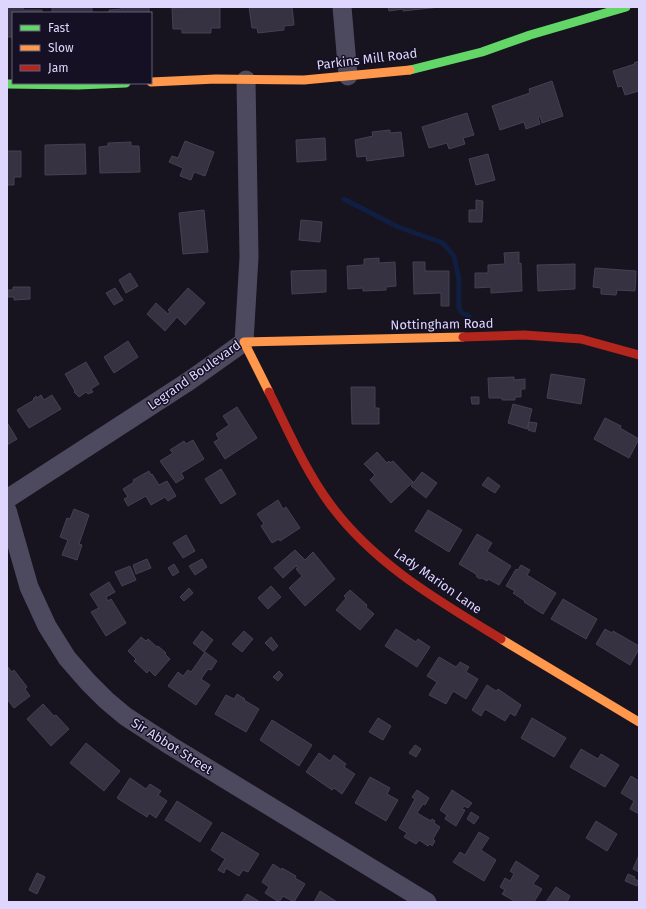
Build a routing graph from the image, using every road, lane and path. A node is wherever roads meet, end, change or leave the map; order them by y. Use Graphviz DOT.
graph roads {
  1 [pos="342,7"];
  2 [pos="626,7"];
  3 [pos="348,76"];
  4 [pos="246,80"];
  5 [pos="152,82"];
  6 [pos="7,84"];
  7 [pos="102,84"];
  8 [pos="244,342"];
  9 [pos="639,354"];
  10 [pos="7,499"];
  11 [pos="7,510"];
  12 [pos="639,722"];
  13 [pos="427,902"];
  1 -- 3 [label="street"];
  2 -- 3 [label="street, Parkins Mill Road"];
  3 -- 4 [label="street, Parkins Mill Road"];
  4 -- 5 [label="street, Parkins Mill Road"];
  4 -- 8 [label="street, Legrand Boulevard"];
  6 -- 7 [label="street"];
  8 -- 9 [label="street, Nottingham Road"];
  8 -- 10 [label="street, Legrand Boulevard"];
  8 -- 12 [label="street, Lady Marion Lane"];
  11 -- 13 [label="street, Sir Abbot Street"];
}
